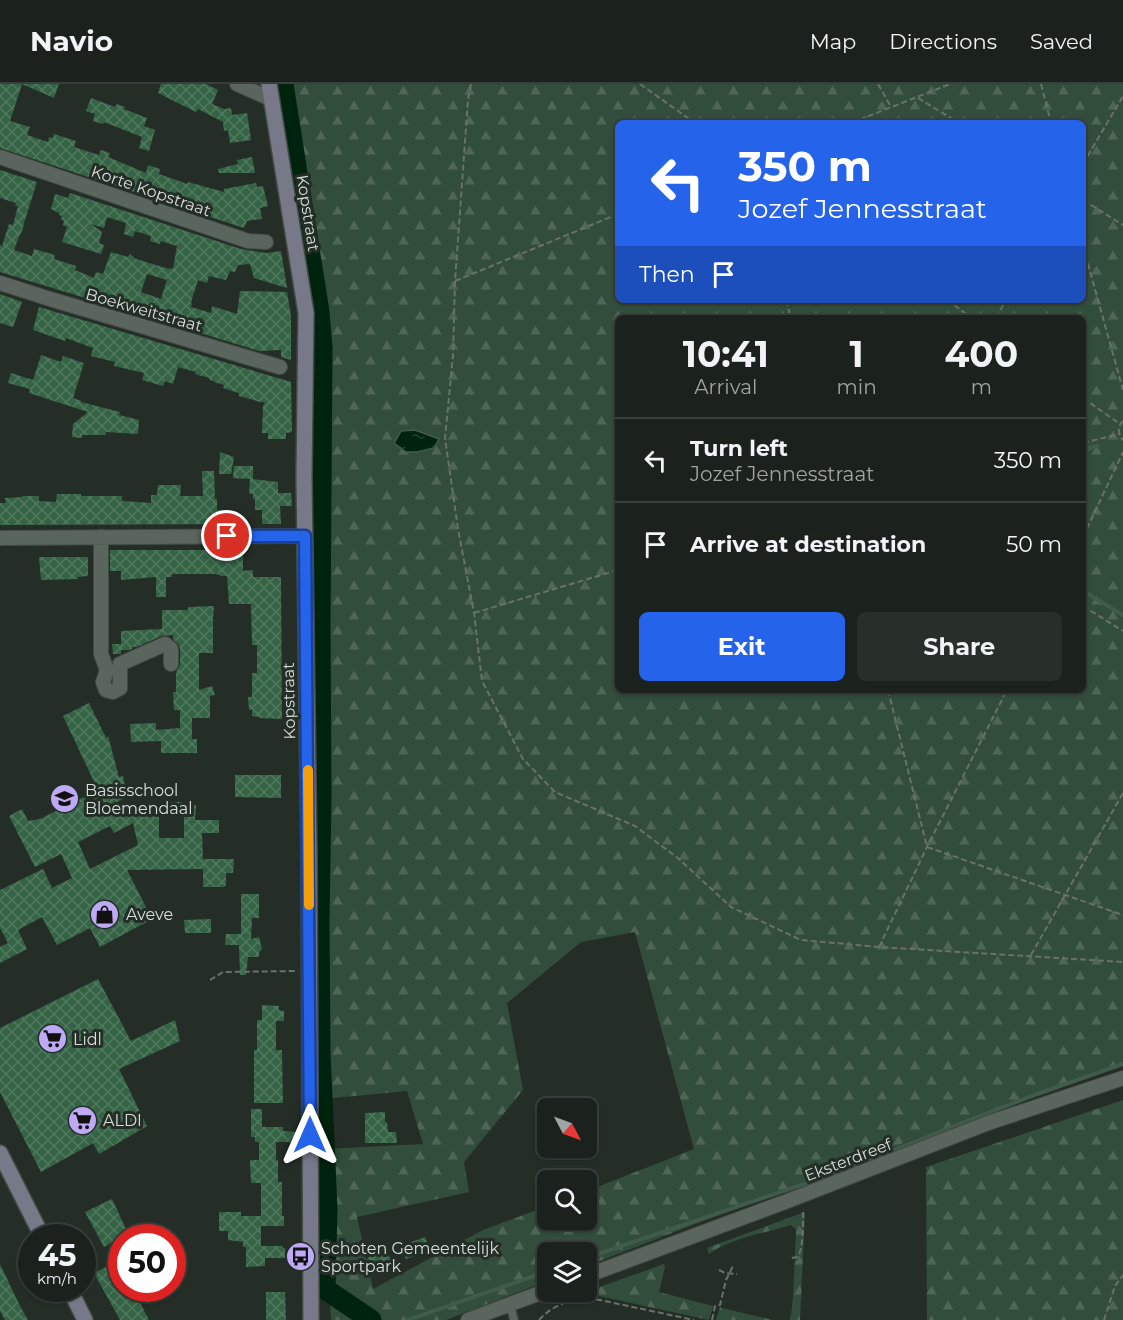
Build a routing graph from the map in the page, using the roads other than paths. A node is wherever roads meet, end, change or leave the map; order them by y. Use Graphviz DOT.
graph roads {
  1 [pos="237,84"];
  2 [pos="270,91"];
  3 [pos="0,157"];
  4 [pos="266,243"];
  5 [pos="0,283"];
  6 [pos="280,367"];
  7 [pos="305,536"];
  8 [pos="101,537"];
  9 [pos="0,538"];
  10 [pos="171,664"];
  11 [pos="1123,1078"];
  12 [pos="0,1153"];
  13 [pos="36,1224"];
  14 [pos="597,1272"];
  15 [pos="537,1294"];
  16 [pos="76,1302"];
  17 [pos="510,1304"];
  18 [pos="85,1320"];
  19 [pos="311,1320"];
  20 [pos="468,1320"];
  21 [pos="514,1320"];
  1 -- 2 [label="street"];
  2 -- 7 [label="main road, Kopstraat"];
  3 -- 4 [label="street, Korte Kopstraat"];
  5 -- 6 [label="street, Boekweitstraat"];
  7 -- 8 [label="street"];
  7 -- 19 [label="main road, Kopstraat"];
  8 -- 9 [label="street"];
  8 -- 10 [label="street"];
  11 -- 14 [label="street, Eksterdreef"];
  12 -- 13 [label="main road"];
  15 -- 17 [label="street"];
  16 -- 18 [label="main road"];
  17 -- 20 [label="street"];
  17 -- 21 [label="lane"];
}
